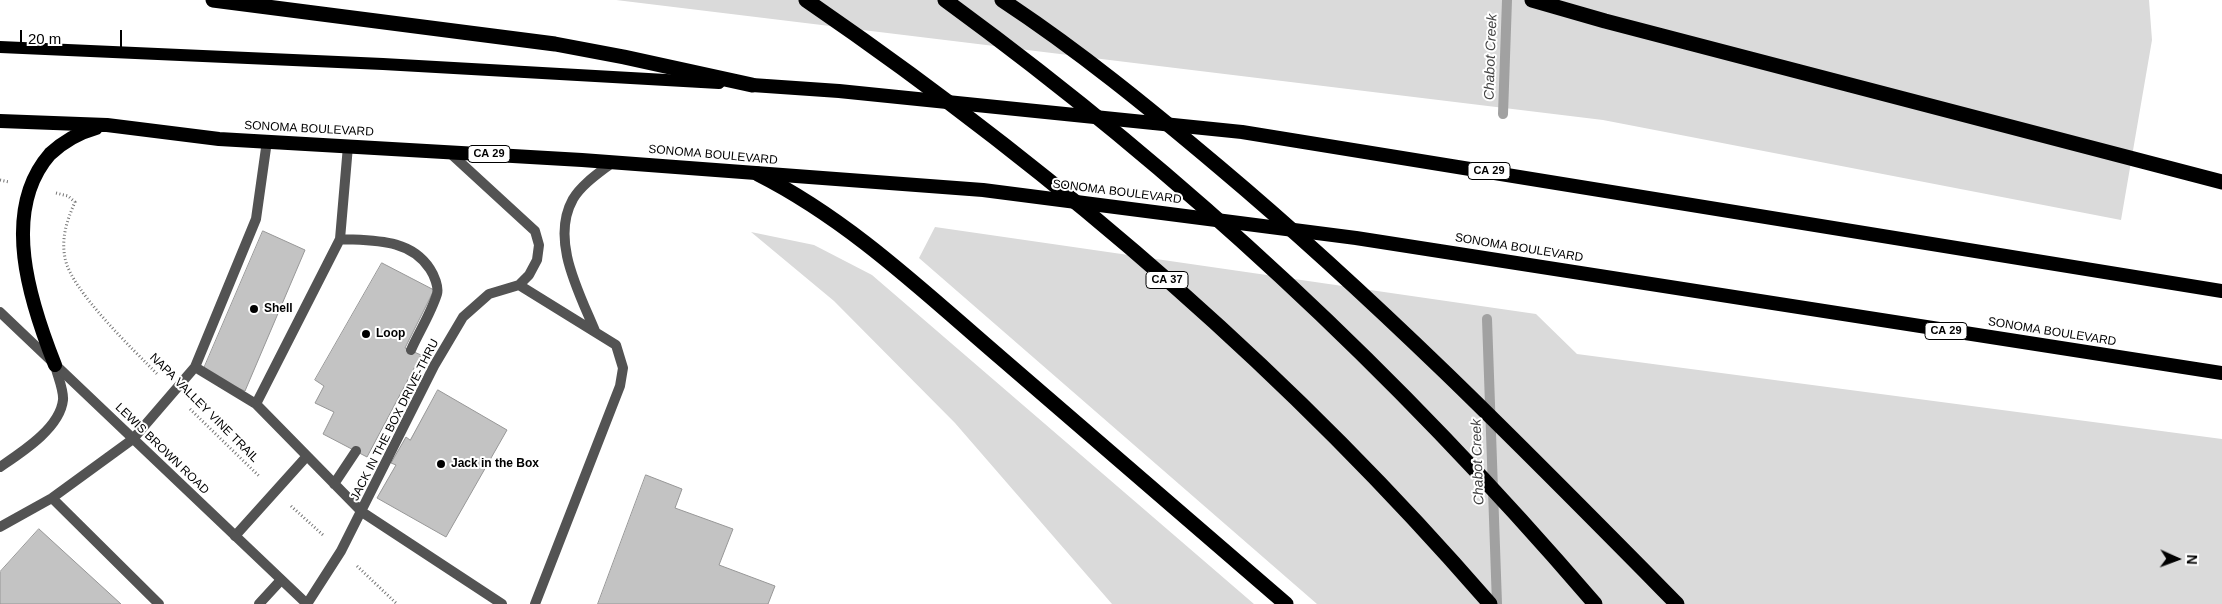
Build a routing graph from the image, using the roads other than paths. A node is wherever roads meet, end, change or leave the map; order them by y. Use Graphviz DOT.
graph roads {
  1 [pos="213,0"];
  2 [pos="806,0"];
  3 [pos="945,0"];
  4 [pos="1002,0"];
  5 [pos="1532,0"];
  6 [pos="0,47"];
  7 [pos="752,84"];
  8 [pos="0,121"];
  9 [pos="107,125"];
  10 [pos="267,141"];
  11 [pos="348,146"];
  12 [pos="449,152"];
  13 [pos="613,162"];
  14 [pos="758,174"];
  15 [pos="2222,182"];
  16 [pos="340,239"];
  17 [pos="519,285"];
  18 [pos="2222,290"];
  19 [pos="0,312"];
  20 [pos="595,331"];
  21 [pos="411,350"];
  22 [pos="55,365"];
  23 [pos="195,367"];
  24 [pos="2222,373"];
  25 [pos="256,404"];
  26 [pos="133,439"];
  27 [pos="356,451"];
  28 [pos="307,456"];
  29 [pos="0,466"];
  30 [pos="334,484"];
  31 [pos="52,498"];
  32 [pos="362,512"];
  33 [pos="0,527"];
  34 [pos="235,536"];
  35 [pos="281,580"];
  36 [pos="159,604"];
  37 [pos="259,604"];
  38 [pos="307,604"];
  39 [pos="502,604"];
  40 [pos="534,604"];
  41 [pos="1286,604"];
  42 [pos="1490,604"];
  43 [pos="1595,604"];
  44 [pos="1677,604"];
  1 -- 7 [label="highway"];
  2 -- 42 [label="highway, CA 37"];
  3 -- 43 [label="highway"];
  4 -- 44 [label="highway"];
  5 -- 15 [label="highway"];
  6 -- 7 [label="main road, CA 29"];
  7 -- 18 [label="highway, CA 29"];
  8 -- 9 [label="highway, SONOMA BOULEVARD / CA 29"];
  9 -- 10 [label="highway, SONOMA BOULEVARD / CA 29"];
  9 -- 22 [label="highway"];
  10 -- 11 [label="highway, SONOMA BOULEVARD / CA 29"];
  10 -- 23 [label="street"];
  11 -- 12 [label="highway, SONOMA BOULEVARD / CA 29"];
  11 -- 16 [label="street"];
  12 -- 13 [label="highway, SONOMA BOULEVARD / CA 29"];
  12 -- 17 [label="street"];
  13 -- 14 [label="highway, SONOMA BOULEVARD / CA 29"];
  13 -- 20 [label="street"];
  14 -- 24 [label="highway, SONOMA BOULEVARD / CA 29"];
  14 -- 41 [label="highway"];
  16 -- 21 [label="street"];
  16 -- 25 [label="street"];
  17 -- 20 [label="street"];
  17 -- 32 [label="street, JACK IN THE BOX DRIVE-THRU"];
  19 -- 22 [label="street, LEWIS BROWN ROAD"];
  20 -- 40 [label="street"];
  22 -- 26 [label="street, LEWIS BROWN ROAD"];
  22 -- 29 [label="street"];
  23 -- 25 [label="street"];
  23 -- 26 [label="street"];
  25 -- 28 [label="street"];
  26 -- 31 [label="street"];
  26 -- 34 [label="street, LEWIS BROWN ROAD"];
  27 -- 30 [label="street"];
  28 -- 30 [label="street"];
  28 -- 34 [label="street"];
  30 -- 32 [label="street"];
  31 -- 33 [label="street"];
  31 -- 36 [label="street"];
  32 -- 38 [label="street, JACK IN THE BOX DRIVE-THRU"];
  32 -- 39 [label="street"];
  34 -- 35 [label="street, LEWIS BROWN ROAD"];
  35 -- 37 [label="street"];
  35 -- 38 [label="street, LEWIS BROWN ROAD"];
}
